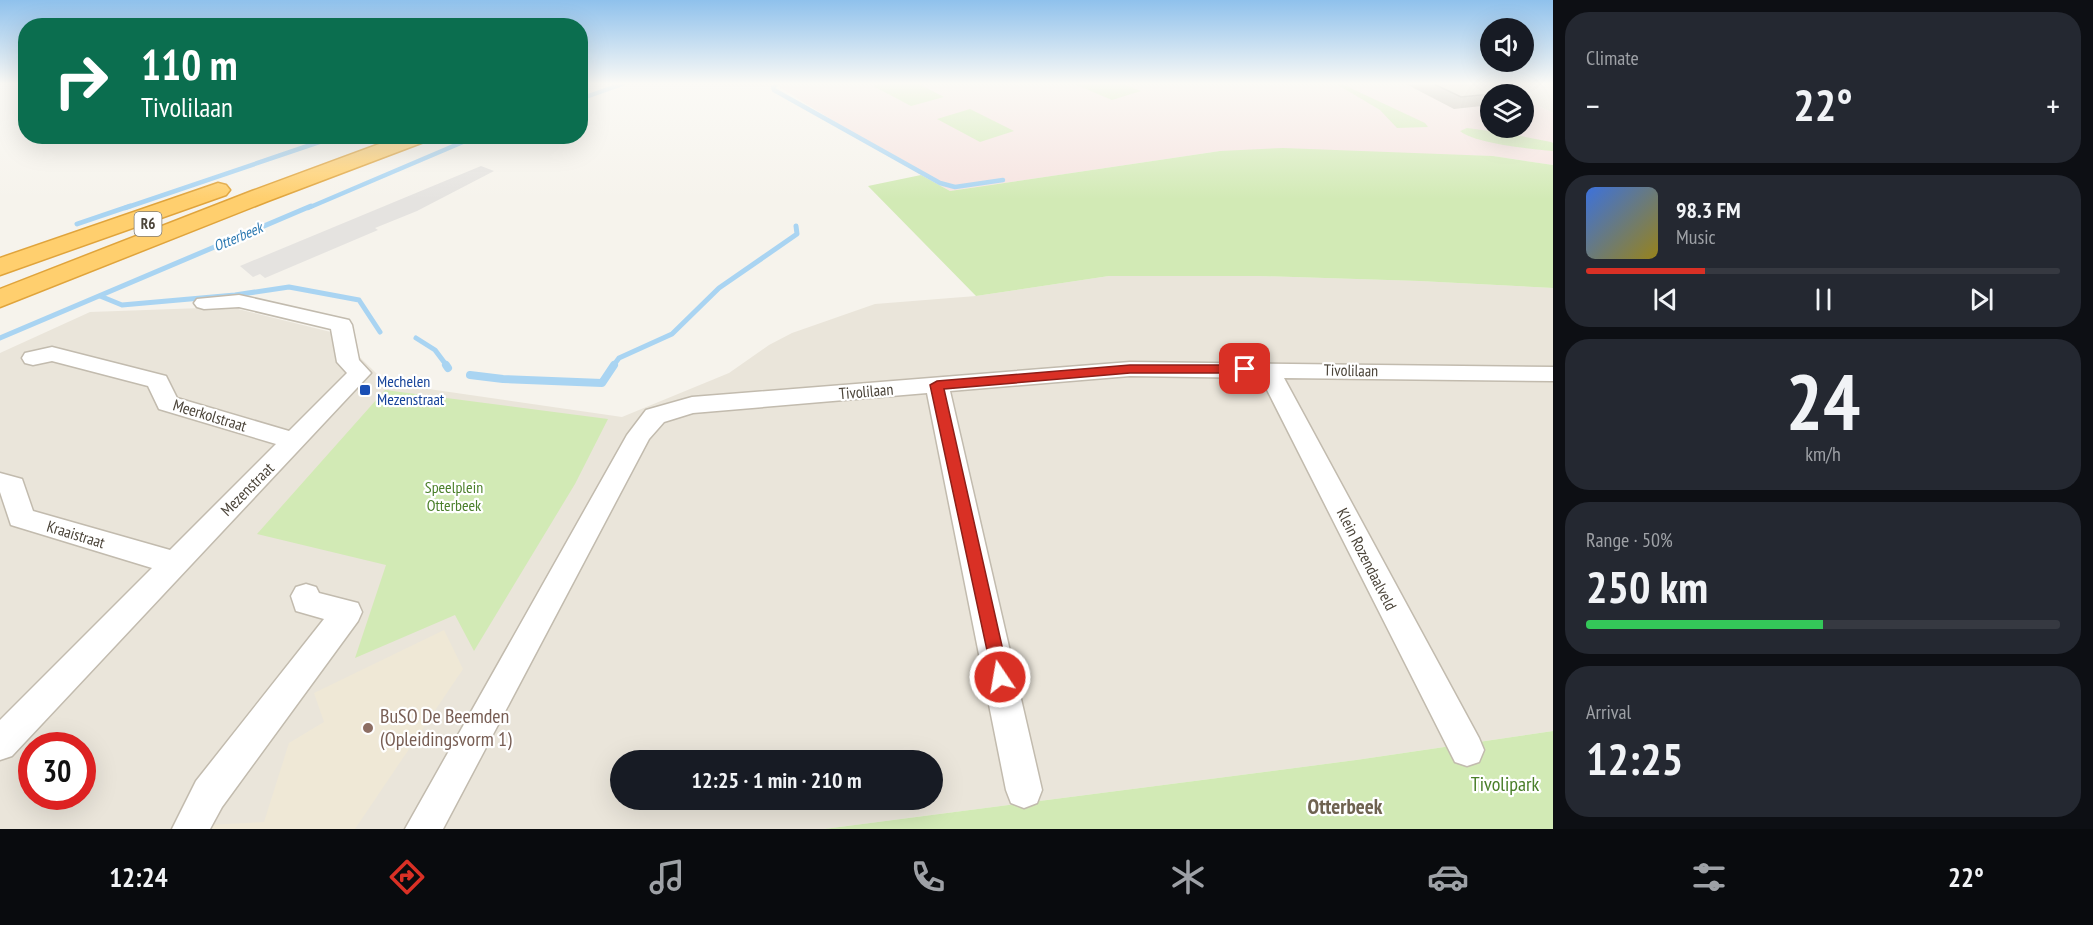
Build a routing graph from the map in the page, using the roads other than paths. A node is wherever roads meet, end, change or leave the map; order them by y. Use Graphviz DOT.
graph roads {
  1 [pos="362,144"];
  2 [pos="401,144"];
  3 [pos="297,168"];
  4 [pos="171,231"];
  5 [pos="0,267"];
  6 [pos="0,282"];
  7 [pos="0,299"];
  8 [pos="204,303"];
  9 [pos="0,314"];
  10 [pos="33,358"];
  11 [pos="1268,369"];
  12 [pos="1553,374"];
  13 [pos="937,385"];
  14 [pos="295,441"];
  15 [pos="0,482"];
  16 [pos="174,563"];
  17 [pos="306,596"];
  18 [pos="0,744"];
  19 [pos="1467,750"];
  20 [pos="1024,790"];
  21 [pos="190,829"];
  22 [pos="423,829"];
  1 -- 3 [label="highway, R6"];
  2 -- 4 [label="highway, R6"];
  3 -- 5 [label="highway"];
  3 -- 6 [label="highway, R6"];
  4 -- 7 [label="highway, R6"];
  4 -- 9 [label="highway"];
  8 -- 14 [label="street, Mezenstraat"];
  10 -- 14 [label="street, Meerkolstraat"];
  11 -- 12 [label="street, Tivolilaan"];
  11 -- 13 [label="street, Tivolilaan"];
  11 -- 19 [label="street, Klein Rozendaalveld"];
  13 -- 20 [label="street"];
  13 -- 22 [label="street, Tivolilaan"];
  14 -- 16 [label="street, Mezenstraat"];
  15 -- 16 [label="street, Kraaistraat"];
  16 -- 18 [label="street, Mezenstraat"];
  17 -- 21 [label="street"];
}
